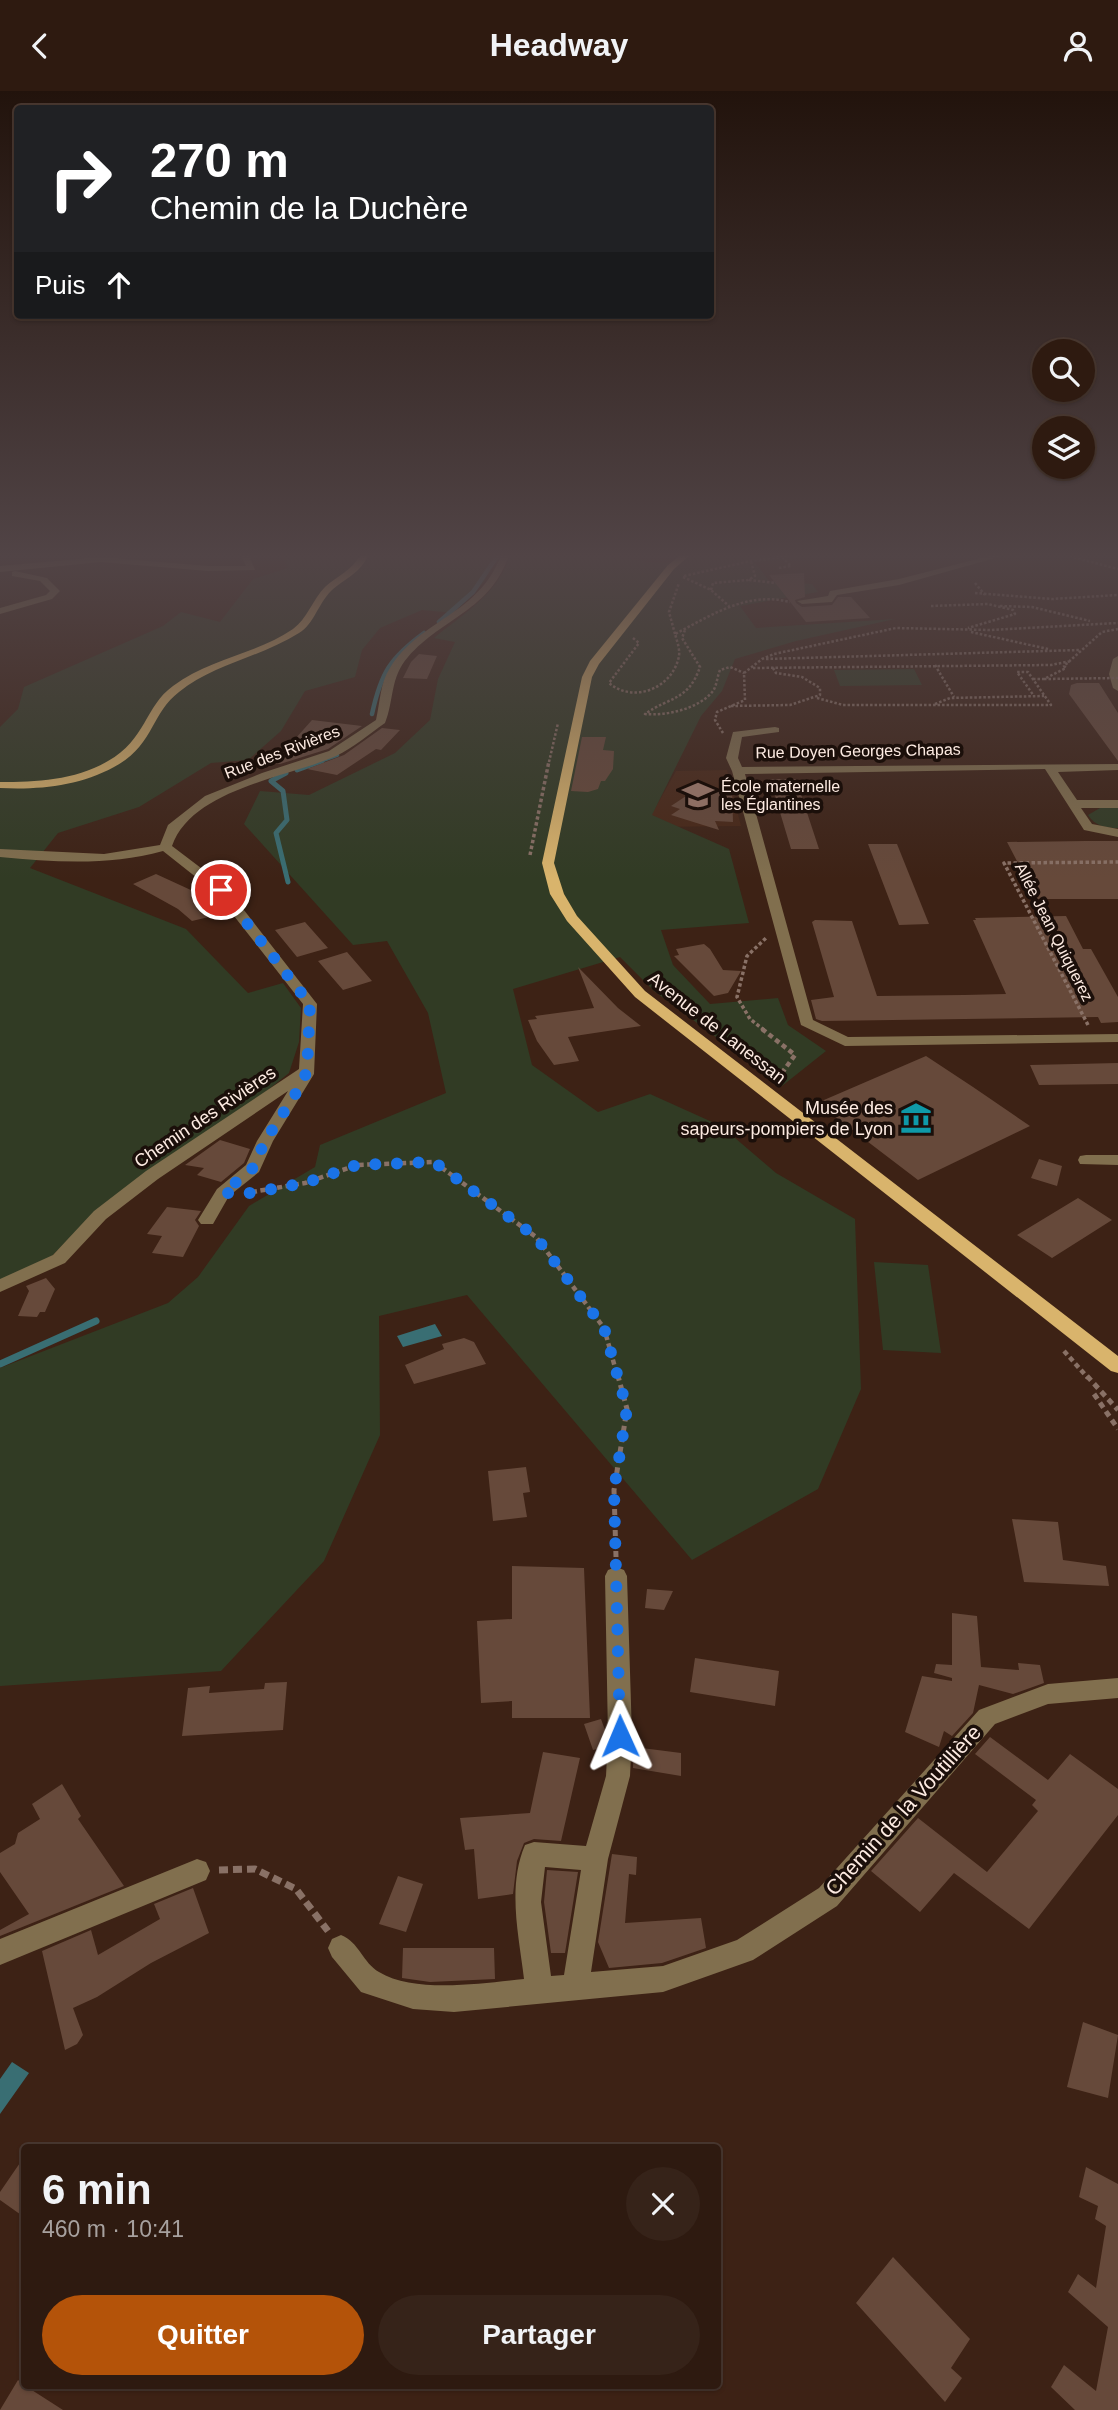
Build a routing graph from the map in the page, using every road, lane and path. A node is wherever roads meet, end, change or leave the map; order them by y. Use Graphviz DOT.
graph roads {
  1 [pos="226,663"];
  2 [pos="398,663"];
  3 [pos="594,663"];
  4 [pos="624,663"];
  5 [pos="676,663"];
  6 [pos="698,663"];
  7 [pos="757,663"];
  8 [pos="1059,663"];
  9 [pos="1068,663"];
  10 [pos="1117,663"];
  11 [pos="1051,665"];
  12 [pos="935,666"];
  13 [pos="773,667"];
  14 [pos="752,668"];
  15 [pos="1061,671"];
  16 [pos="744,673"];
  17 [pos="1118,678"];
  18 [pos="1033,679"];
  19 [pos="1044,679"];
  20 [pos="1118,688"];
  21 [pos="1034,696"];
  22 [pos="1045,696"];
  23 [pos="817,698"];
  24 [pos="954,698"];
  25 [pos="934,704"];
  26 [pos="724,707"];
  27 [pos="559,719"];
  28 [pos="775,730"];
  29 [pos="733,744"];
  30 [pos="1118,767"];
  31 [pos="1050,769"];
  32 [pos="738,771"];
  33 [pos="0,785"];
  34 [pos="1074,804"];
  35 [pos="1118,804"];
  36 [pos="1118,833"];
  37 [pos="165,847"];
  38 [pos="0,853"];
  39 [pos="1118,862"];
  40 [pos="530,868"];
  41 [pos="779,926"];
  42 [pos="1118,1038"];
  43 [pos="1095,1039"];
  44 [pos="307,1071"];
  45 [pos="767,1093"];
  46 [pos="1086,1160"];
  47 [pos="1118,1160"];
  48 [pos="223,1193"];
  49 [pos="207,1220"];
  50 [pos="0,1286"];
  51 [pos="1062,1349"];
  52 [pos="1118,1366"];
  53 [pos="1094,1394"];
  54 [pos="1118,1409"];
  55 [pos="1118,1429"];
  56 [pos="616,1576"];
  57 [pos="1118,1688"];
  58 [pos="595,1859"];
  59 [pos="197,1871"];
  60 [pos="341,1948"];
  61 [pos="0,1952"];
  62 [pos="576,1986"];
  63 [pos="539,1989"];
  1 -- 33 [label="main road"];
  2 -- 37 [label="street, Rue des Rivières"];
  3 -- 45 [label="main road, Avenue de Lanessan"];
  4 -- 5 [label="path"];
  6 -- 16 [label="path"];
  7 -- 14 [label="path"];
  8 -- 11 [label="path"];
  9 -- 15 [label="path"];
  10 -- 20 [label="street"];
  11 -- 12 [label="path"];
  11 -- 15 [label="path"];
  12 -- 13 [label="path"];
  12 -- 24 [label="path"];
  13 -- 14 [label="path"];
  13 -- 23 [label="path"];
  14 -- 16 [label="path"];
  15 -- 19 [label="path"];
  16 -- 26 [label="path"];
  17 -- 19 [label="path, bridge"];
  18 -- 19 [label="path"];
  18 -- 21 [label="path"];
  18 -- 22 [label="path"];
  21 -- 22 [label="path"];
  21 -- 24 [label="path"];
  22 -- 25 [label="path"];
  23 -- 25 [label="path"];
  23 -- 26 [label="path"];
  24 -- 25 [label="path"];
  26 -- 29 [label="path"];
  27 -- 40 [label="path"];
  28 -- 29 [label="street"];
  29 -- 32 [label="street"];
  30 -- 31 [label="street, Rue Doyen Georges Chapas"];
  31 -- 32 [label="street, Rue Doyen Georges Chapas"];
  31 -- 34 [label="street"];
  32 -- 41 [label="street, Rue Doyen Georges Chapas"];
  34 -- 35 [label="street"];
  34 -- 36 [label="street"];
  37 -- 38 [label="street"];
  37 -- 44 [label="street"];
  39 -- 43 [label="path, Allée Jean Quiquerez"];
  41 -- 43 [label="street, Rue Doyen Georges Chapas"];
  41 -- 45 [label="path"];
  42 -- 43 [label="street, Rue Doyen Georges Chapas"];
  44 -- 48 [label="street"];
  44 -- 50 [label="street, Chemin des Rivières"];
  45 -- 52 [label="main road, Avenue de Lanessan"];
  46 -- 47 [label="street"];
  48 -- 49 [label="street"];
  48 -- 56 [label="path"];
  51 -- 54 [label="path"];
  53 -- 55 [label="path"];
  56 -- 58 [label="street"];
  57 -- 62 [label="street, Chemin de la Voutillière"];
  58 -- 62 [label="street"];
  58 -- 63 [label="street"];
  59 -- 60 [label="path"];
  59 -- 61 [label="street"];
  60 -- 63 [label="street, Chemin de la Voutillière"];
  62 -- 63 [label="street, Chemin de la Voutillière"];
}
